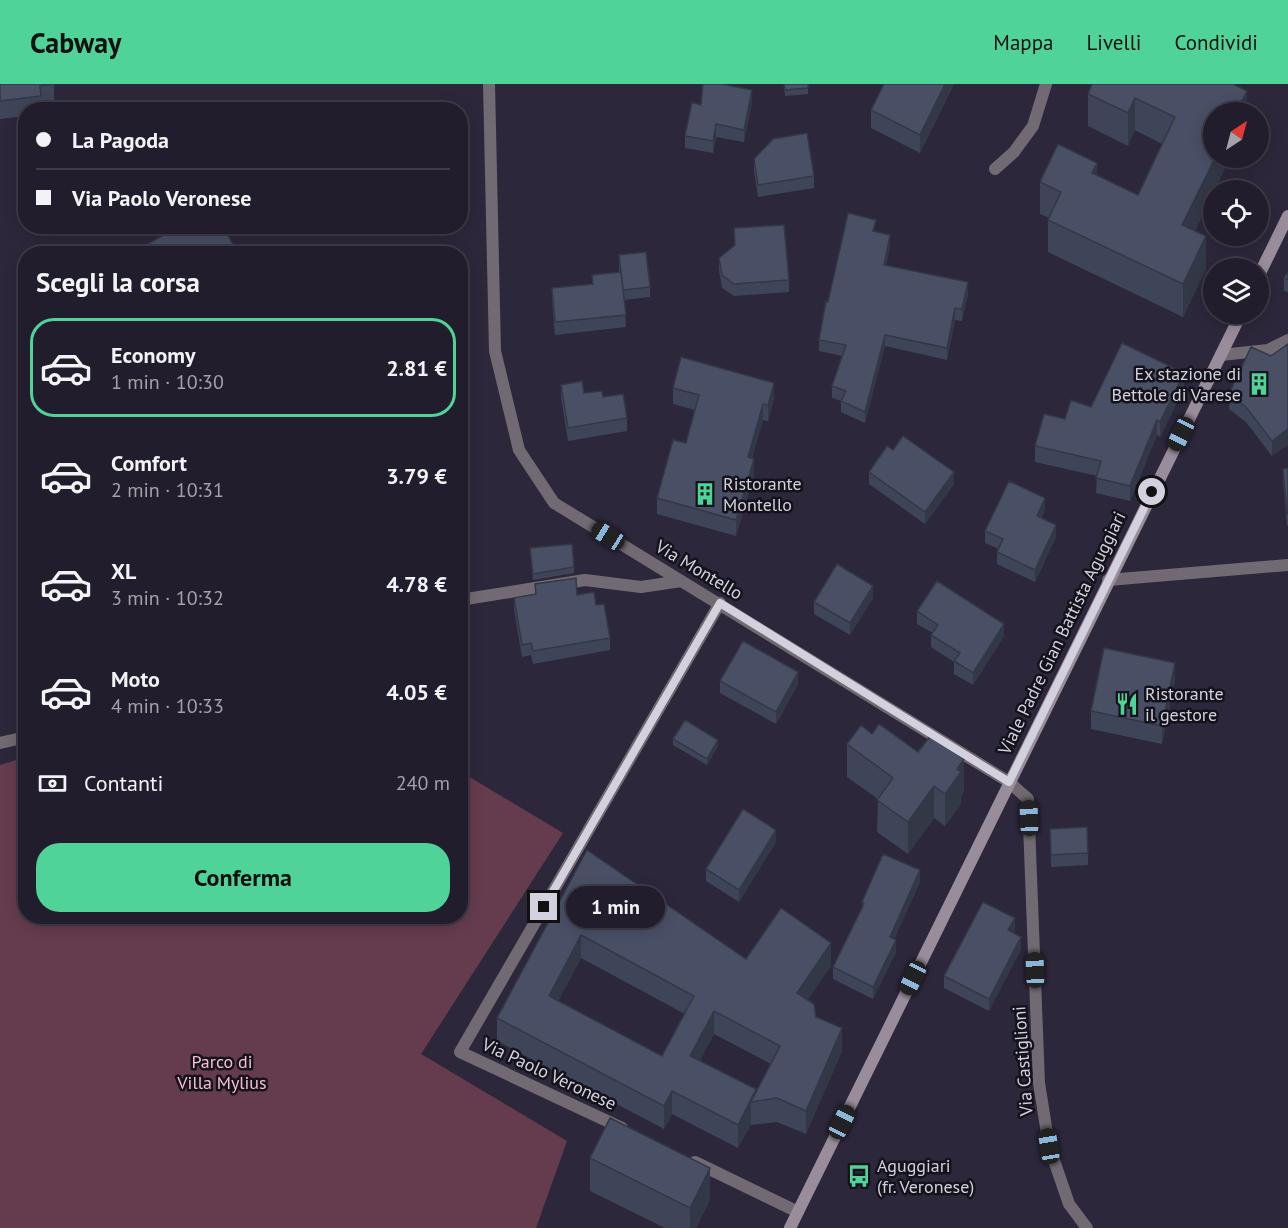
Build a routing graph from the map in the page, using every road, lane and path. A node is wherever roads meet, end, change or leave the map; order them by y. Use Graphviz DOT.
graph roads {
  1 [pos="489,84"];
  2 [pos="1046,84"];
  3 [pos="995,169"];
  4 [pos="1288,216"];
  5 [pos="1267,258"];
  6 [pos="1236,324"];
  7 [pos="1288,340"];
  8 [pos="1221,355"];
  9 [pos="1288,565"];
  10 [pos="1108,580"];
  11 [pos="681,581"];
  12 [pos="468,599"];
  13 [pos="720,603"];
  14 [pos="18,739"];
  15 [pos="0,743"];
  16 [pos="1009,782"];
  17 [pos="629,1131"];
  18 [pos="681,1156"];
  19 [pos="798,1212"];
  20 [pos="790,1228"];
  21 [pos="1087,1228"];
  1 -- 11 [label="street, Via Montello"];
  2 -- 3 [label="street"];
  4 -- 5 [label="main road"];
  6 -- 8 [label="main road, Viale Padre Gian Battista Aguggiari"];
  7 -- 8 [label="street"];
  8 -- 10 [label="main road, Viale Padre Gian Battista Aguggiari"];
  9 -- 10 [label="street"];
  10 -- 16 [label="main road, Viale Padre Gian Battista Aguggiari"];
  11 -- 12 [label="street"];
  11 -- 13 [label="street, Via Montello"];
  13 -- 16 [label="street, Via Montello"];
  13 -- 17 [label="street, Via Paolo Veronese"];
  14 -- 15 [label="street"];
  16 -- 19 [label="main road, Viale Padre Gian Battista Aguggiari"];
  16 -- 21 [label="street, Via Castiglioni"];
  18 -- 19 [label="street"];
  19 -- 20 [label="main road, Viale Padre Gian Battista Aguggiari"];
}
